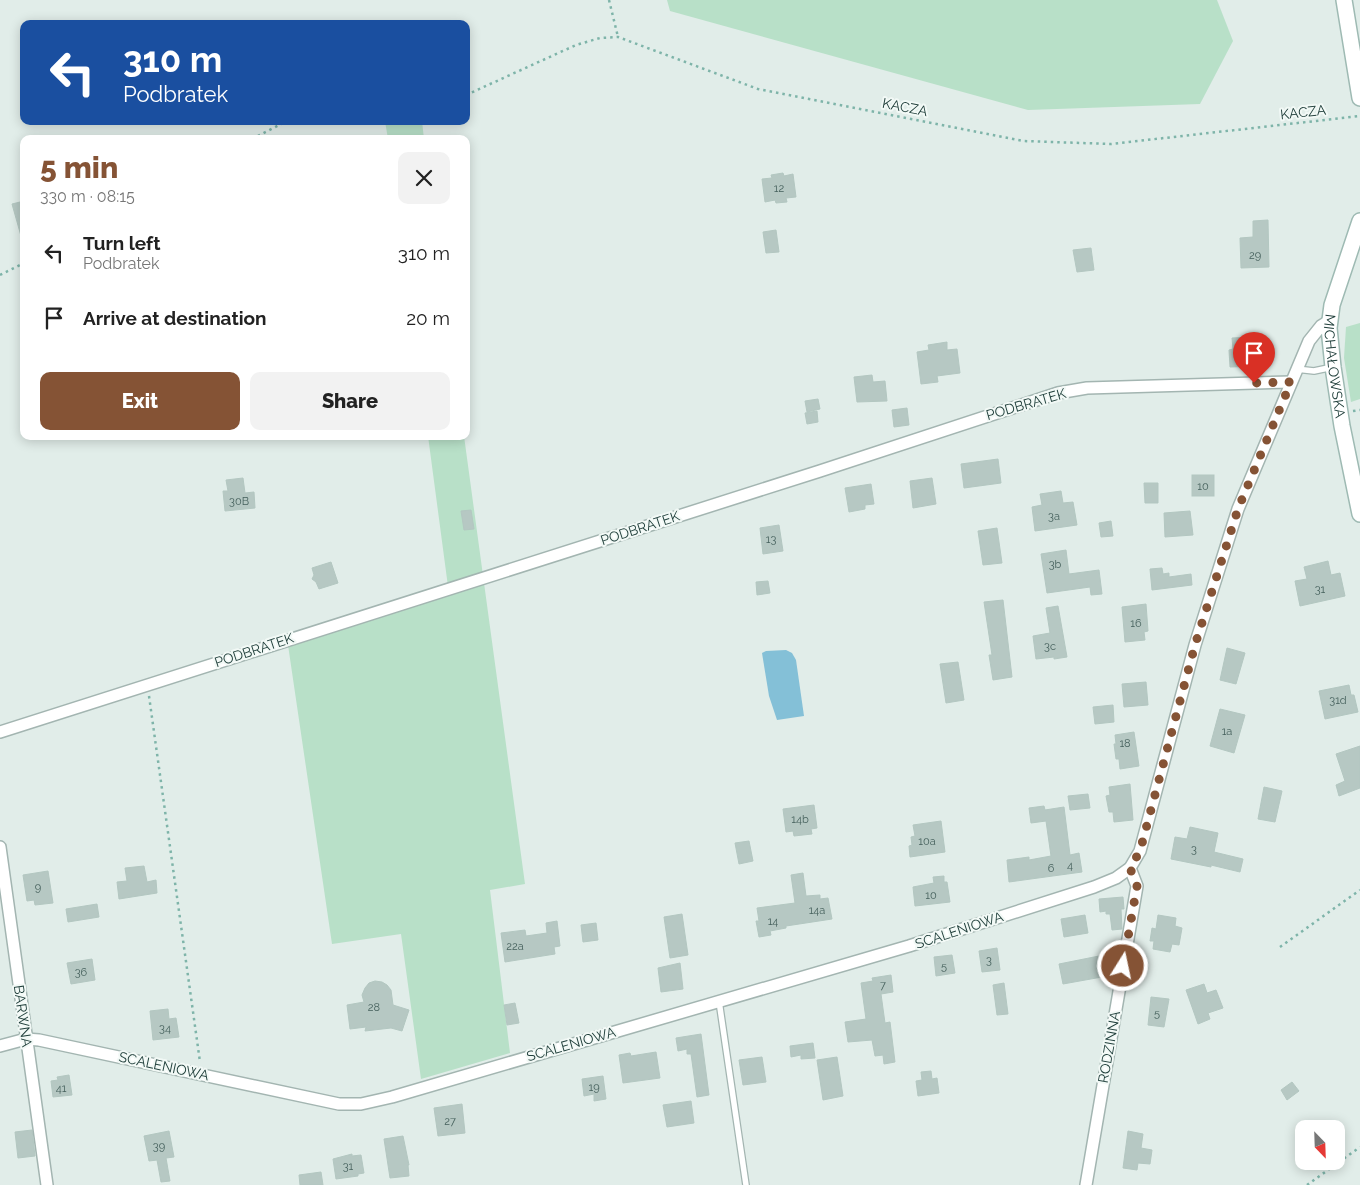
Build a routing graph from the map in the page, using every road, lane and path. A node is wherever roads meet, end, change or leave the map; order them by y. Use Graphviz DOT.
graph roads {
  1 [pos="609,0"];
  2 [pos="1344,0"];
  3 [pos="618,37"];
  4 [pos="470,93"];
  5 [pos="1360,98"];
  6 [pos="1360,116"];
  7 [pos="279,125"];
  8 [pos="260,135"];
  9 [pos="1360,221"];
  10 [pos="20,265"];
  11 [pos="0,275"];
  12 [pos="1329,321"];
  13 [pos="1332,367"];
  14 [pos="1296,369"];
  15 [pos="1291,382"];
  16 [pos="1360,514"];
  17 [pos="147,684"];
  18 [pos="0,732"];
  19 [pos="0,847"];
  20 [pos="1130,868"];
  21 [pos="1360,890"];
  22 [pos="1280,947"];
  23 [pos="719,1001"];
  24 [pos="26,1039"];
  25 [pos="0,1046"];
  26 [pos="201,1074"];
  27 [pos="1360,1147"];
  28 [pos="47,1185"];
  29 [pos="746,1185"];
  30 [pos="1086,1185"];
  31 [pos="1307,1185"];
  1 -- 3 [label="path"];
  2 -- 5 [label="street"];
  3 -- 4 [label="path, KACZA"];
  3 -- 6 [label="path, KACZA"];
  7 -- 8 [label="path"];
  9 -- 12 [label="street, MICHAŁOWSKA"];
  10 -- 11 [label="path"];
  12 -- 13 [label="street, MICHAŁOWSKA"];
  12 -- 14 [label="street"];
  13 -- 14 [label="lane"];
  13 -- 16 [label="street, MICHAŁOWSKA"];
  14 -- 15 [label="street"];
  15 -- 17 [label="street, PODBRATEK"];
  15 -- 20 [label="street"];
  17 -- 18 [label="street, PODBRATEK"];
  17 -- 26 [label="path"];
  19 -- 24 [label="street, BARWNA"];
  20 -- 23 [label="street, SCALENIOWA"];
  20 -- 30 [label="street, RODZINNA"];
  21 -- 22 [label="path"];
  23 -- 26 [label="street, SCALENIOWA"];
  23 -- 29 [label="lane"];
  24 -- 25 [label="street, SCALENIOWA"];
  24 -- 26 [label="street, SCALENIOWA"];
  24 -- 28 [label="street, BARWNA"];
  27 -- 31 [label="path"];
}
